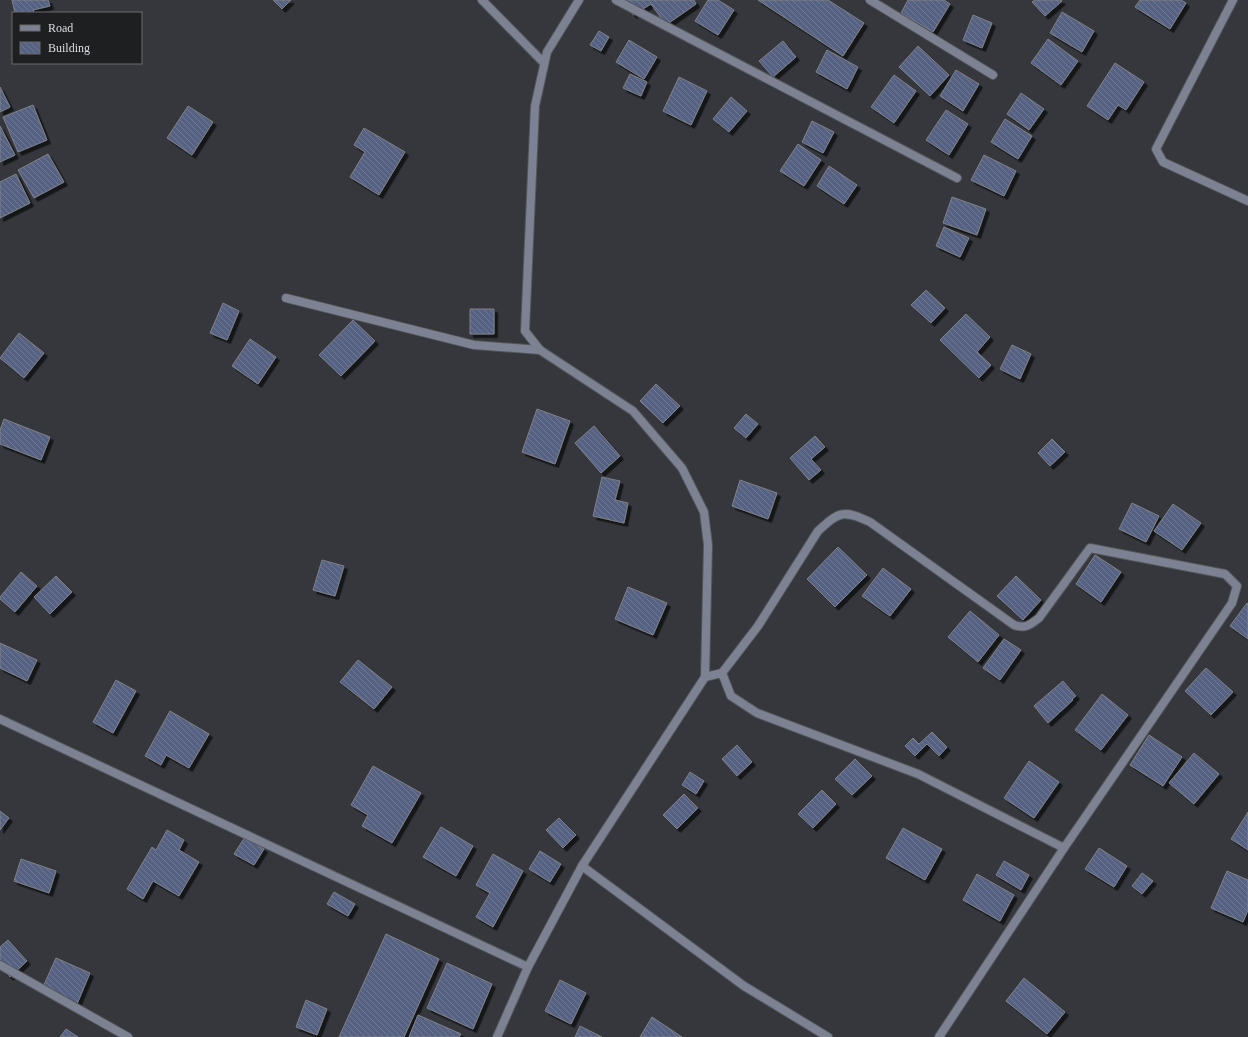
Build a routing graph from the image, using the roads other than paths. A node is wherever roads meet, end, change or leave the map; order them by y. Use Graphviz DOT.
graph roads {
  1 [pos="482,0"];
  2 [pos="579,0"];
  3 [pos="616,0"];
  4 [pos="870,0"];
  5 [pos="1234,0"];
  6 [pos="544,63"];
  7 [pos="993,75"];
  8 [pos="957,178"];
  9 [pos="1248,201"];
  10 [pos="286,298"];
  11 [pos="540,350"];
  12 [pos="722,673"];
  13 [pos="705,677"];
  14 [pos="0,719"];
  15 [pos="1064,848"];
  16 [pos="582,866"];
  17 [pos="0,965"];
  18 [pos="528,967"];
  19 [pos="128,1037"];
  20 [pos="497,1037"];
  21 [pos="828,1037"];
  22 [pos="939,1037"];
  1 -- 6 [label="street"];
  2 -- 6 [label="street"];
  3 -- 8 [label="street"];
  4 -- 7 [label="street"];
  5 -- 9 [label="street"];
  6 -- 11 [label="street"];
  10 -- 11 [label="street"];
  11 -- 13 [label="street"];
  12 -- 13 [label="street"];
  12 -- 15 [label="street"];
  12 -- 15 [label="street"];
  13 -- 16 [label="street"];
  14 -- 18 [label="street"];
  15 -- 22 [label="street"];
  16 -- 18 [label="street"];
  16 -- 21 [label="street"];
  17 -- 19 [label="street"];
  18 -- 20 [label="street"];
}
